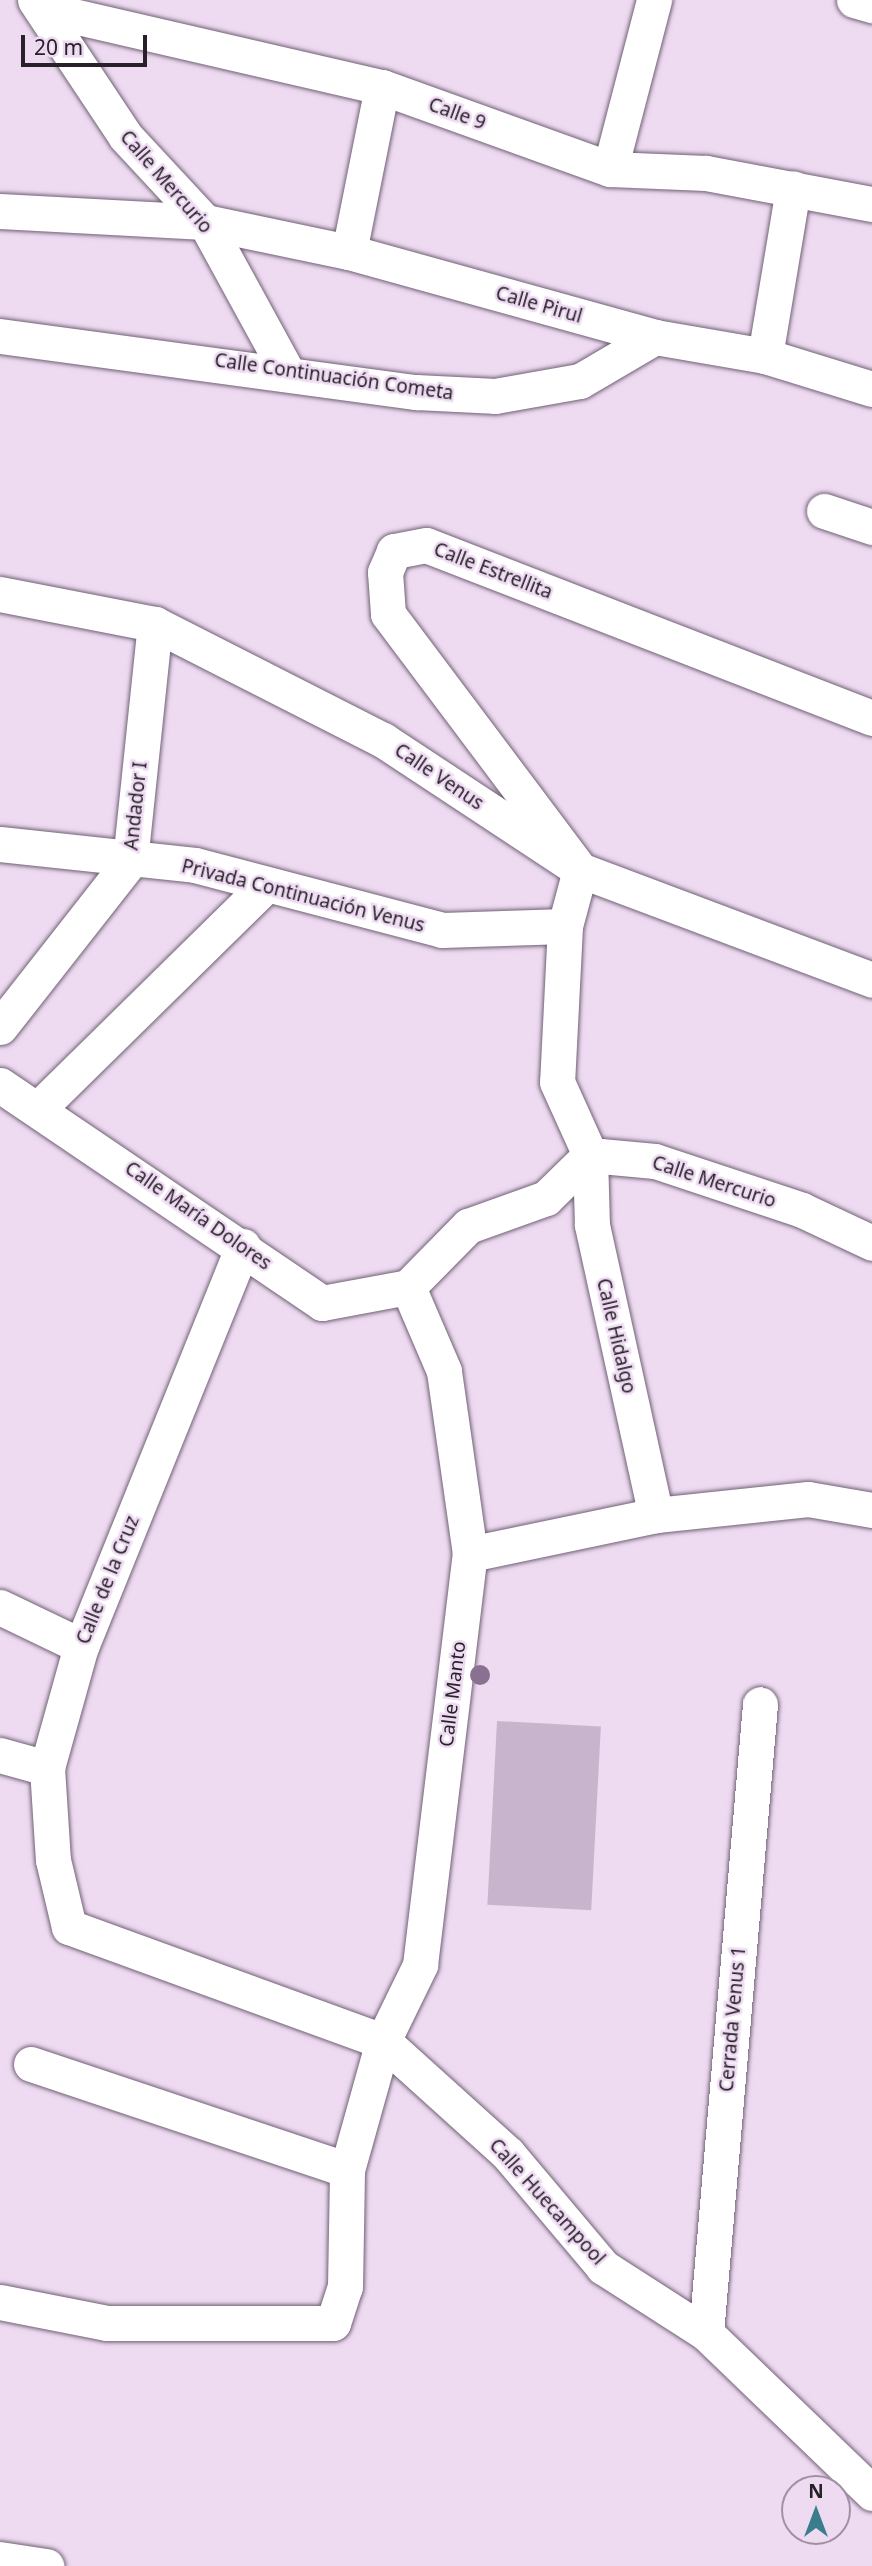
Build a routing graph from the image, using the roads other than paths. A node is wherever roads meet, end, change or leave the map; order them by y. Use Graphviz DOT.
graph roads {
  1 [pos="654,0"];
  2 [pos="854,0"];
  3 [pos="39,4"];
  4 [pos="872,5"];
  5 [pos="382,87"];
  6 [pos="610,169"];
  7 [pos="793,188"];
  8 [pos="872,204"];
  9 [pos="0,211"];
  10 [pos="205,222"];
  11 [pos="349,252"];
  12 [pos="0,335"];
  13 [pos="656,337"];
  14 [pos="765,356"];
  15 [pos="286,370"];
  16 [pos="872,389"];
  17 [pos="824,511"];
  18 [pos="872,527"];
  19 [pos="0,594"];
  20 [pos="155,624"];
  21 [pos="872,718"];
  22 [pos="0,844"];
  23 [pos="130,860"];
  24 [pos="580,870"];
  25 [pos="264,887"];
  26 [pos="565,926"];
  27 [pos="872,980"];
  28 [pos="0,1027"];
  29 [pos="0,1085"];
  30 [pos="40,1107"];
  31 [pos="590,1155"];
  32 [pos="872,1243"];
  33 [pos="243,1246"];
  34 [pos="408,1287"];
  35 [pos="872,1510"];
  36 [pos="656,1515"];
  37 [pos="470,1555"];
  38 [pos="0,1607"];
  39 [pos="81,1646"];
  40 [pos="760,1704"];
  41 [pos="0,1755"];
  42 [pos="47,1768"];
  43 [pos="69,1927"];
  44 [pos="383,2040"];
  45 [pos="31,2064"];
  46 [pos="347,2170"];
  47 [pos="0,2302"];
  48 [pos="706,2333"];
  49 [pos="872,2493"];
  50 [pos="8,2561"];
  51 [pos="46,2566"];
  1 -- 6 [label="street"];
  2 -- 4 [label="street"];
  3 -- 5 [label="street, Calle 9"];
  3 -- 10 [label="street, Calle Mercurio"];
  5 -- 6 [label="street, Calle 9"];
  5 -- 11 [label="street"];
  6 -- 7 [label="street, Calle 9"];
  7 -- 8 [label="street, Calle 9"];
  7 -- 14 [label="street"];
  9 -- 10 [label="street, Calle Pirul"];
  10 -- 11 [label="street, Calle Pirul"];
  10 -- 15 [label="street, Calle Mercurio"];
  11 -- 13 [label="street, Calle Pirul"];
  12 -- 15 [label="street, Calle Continuación Cometa"];
  13 -- 14 [label="street, Calle Pirul"];
  13 -- 15 [label="street, Calle Continuación Cometa"];
  14 -- 16 [label="street, Calle Pirul"];
  17 -- 18 [label="street"];
  19 -- 20 [label="street, Calle Venus"];
  20 -- 23 [label="street, Andador I"];
  20 -- 24 [label="street, Calle Venus"];
  21 -- 24 [label="street, Calle Estrellita"];
  22 -- 23 [label="street, Privada Continuación Venus"];
  23 -- 25 [label="street, Privada Continuación Venus"];
  23 -- 28 [label="street, Andador I"];
  24 -- 26 [label="street"];
  24 -- 27 [label="street, Calle Venus"];
  25 -- 26 [label="street, Privada Continuación Venus"];
  25 -- 30 [label="street"];
  26 -- 31 [label="street"];
  29 -- 30 [label="street, Calle María Dolores"];
  30 -- 33 [label="street, Calle María Dolores"];
  31 -- 32 [label="street, Calle Mercurio"];
  31 -- 34 [label="street"];
  31 -- 36 [label="street, Calle Hidalgo"];
  33 -- 34 [label="street, Calle María Dolores"];
  33 -- 39 [label="street, Calle de la Cruz"];
  34 -- 37 [label="street, Calle Manto"];
  35 -- 36 [label="street"];
  36 -- 37 [label="street"];
  37 -- 44 [label="street, Calle Manto"];
  38 -- 39 [label="street"];
  39 -- 42 [label="street, Calle de la Cruz"];
  40 -- 48 [label="street, Cerrada Venus 1"];
  41 -- 42 [label="street"];
  42 -- 43 [label="street, Calle de la Cruz"];
  43 -- 44 [label="street, Calle Huecampool"];
  44 -- 46 [label="street, Calle Manto"];
  44 -- 48 [label="street, Calle Huecampool"];
  45 -- 46 [label="street"];
  46 -- 47 [label="street, Calle Manto"];
  48 -- 49 [label="street, Calle Huecampool"];
  50 -- 51 [label="street"];
}
